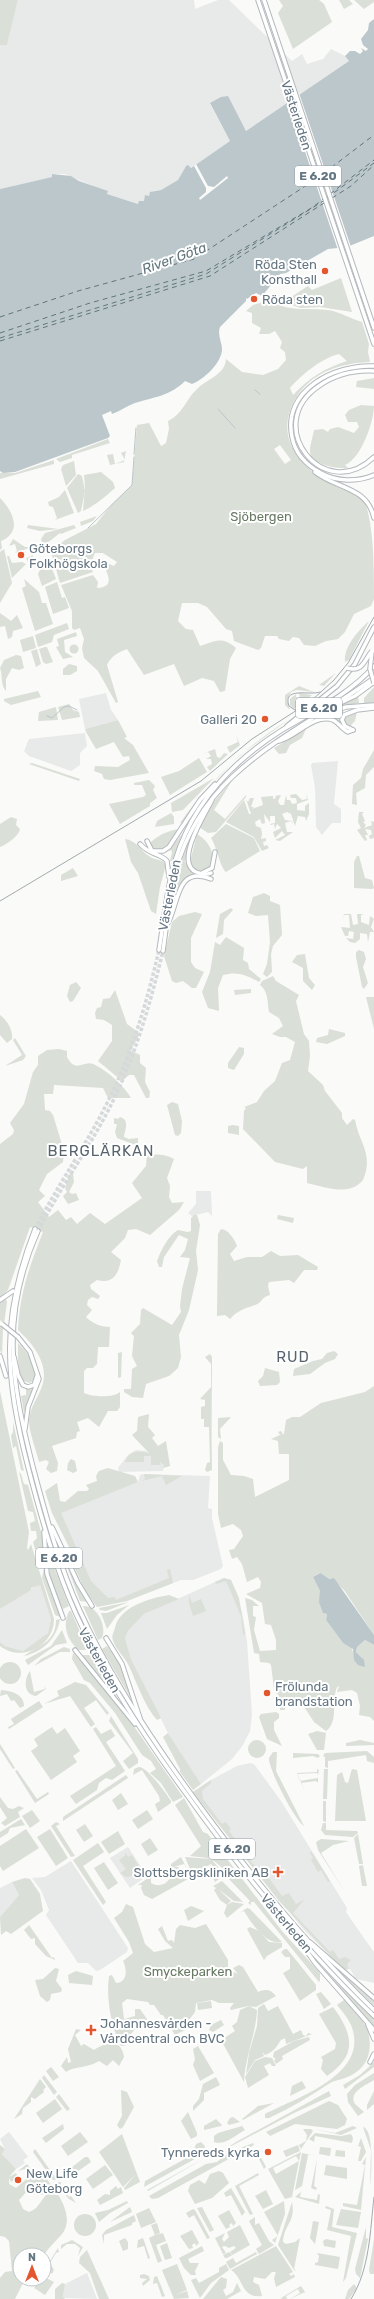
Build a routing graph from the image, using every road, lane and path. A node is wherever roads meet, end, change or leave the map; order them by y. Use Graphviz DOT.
graph roads {
  1 [pos="258,0"];
  2 [pos="264,0"];
  3 [pos="374,328"];
  4 [pos="374,344"];
  5 [pos="374,366"];
  6 [pos="374,371"];
  7 [pos="374,457"];
  8 [pos="310,466"];
  9 [pos="374,475"];
  10 [pos="374,518"];
  11 [pos="374,627"];
  12 [pos="373,649"];
  13 [pos="374,666"];
  14 [pos="348,668"];
  15 [pos="374,678"];
  16 [pos="374,683"];
  17 [pos="374,705"];
  18 [pos="329,707"];
  19 [pos="374,708"];
  20 [pos="310,720"];
  21 [pos="285,728"];
  22 [pos="275,742"];
  23 [pos="230,770"];
  24 [pos="215,793"];
  25 [pos="147,841"];
  26 [pos="140,844"];
  27 [pos="215,852"];
  28 [pos="198,873"];
  29 [pos="211,873"];
  30 [pos="211,880"];
  31 [pos="168,887"];
  32 [pos="167,925"];
  33 [pos="13,1290"];
  34 [pos="0,1300"];
  35 [pos="1,1323"];
  36 [pos="12,1344"];
  37 [pos="0,1356"];
  38 [pos="38,1371"];
  39 [pos="9,1383"];
  40 [pos="25,1432"];
  41 [pos="47,1517"];
  42 [pos="44,1527"];
  43 [pos="92,1606"];
  44 [pos="63,1618"];
  45 [pos="106,1638"];
  46 [pos="75,1650"];
  47 [pos="141,1721"];
  48 [pos="147,1740"];
  49 [pos="297,1930"];
  50 [pos="298,1937"];
  51 [pos="374,1997"];
  52 [pos="374,2010"];
  53 [pos="361,2016"];
  54 [pos="374,2016"];
  55 [pos="374,2030"];
  56 [pos="374,2039"];
  57 [pos="374,2054"];
  58 [pos="370,2062"];
  1 -- 4 [label="highway, Västerleden / E 6.20"];
  2 -- 3 [label="highway, Västerleden / E 6.20"];
  5 -- 8 [label="highway"];
  6 -- 7 [label="highway"];
  8 -- 9 [label="highway"];
  8 -- 10 [label="highway"];
  11 -- 21 [label="highway"];
  12 -- 14 [label="highway, bridge"];
  12 -- 16 [label="highway, bridge"];
  13 -- 21 [label="highway, Västerleden / E 6.20"];
  15 -- 18 [label="highway, Västerleden / E 6.20"];
  16 -- 18 [label="highway, Västerleden / E 6.20"];
  17 -- 20 [label="highway"];
  18 -- 20 [label="highway, Västerleden / E 6.20"];
  19 -- 22 [label="highway"];
  20 -- 22 [label="highway, Västerleden / E 6.20"];
  21 -- 23 [label="highway, Västerleden / E 6.20"];
  22 -- 24 [label="highway, Västerleden / E 6.20"];
  23 -- 25 [label="highway"];
  23 -- 31 [label="highway, Västerleden / E 6.20"];
  24 -- 28 [label="highway"];
  24 -- 32 [label="highway, Västerleden / E 6.20"];
  26 -- 31 [label="highway"];
  27 -- 28 [label="highway"];
  28 -- 29 [label="highway"];
  30 -- 32 [label="highway"];
  31 -- 32 [label="highway, Västerleden / E 6.20"];
  33 -- 34 [label="highway"];
  33 -- 36 [label="highway, Västerleden / E 6.20"];
  33 -- 39 [label="highway, Västerleden / E 6.20"];
  35 -- 38 [label="highway, bridge"];
  36 -- 38 [label="highway"];
  36 -- 40 [label="highway, Västerleden / E 6.20"];
  37 -- 39 [label="highway"];
  38 -- 40 [label="highway"];
  39 -- 42 [label="highway, Västerleden / E 6.20"];
  40 -- 41 [label="highway, Västerleden / E 6.20"];
  41 -- 43 [label="highway"];
  41 -- 47 [label="highway, Västerleden / E 6.20"];
  42 -- 44 [label="highway"];
  42 -- 48 [label="highway, Västerleden / E 6.20"];
  45 -- 47 [label="highway"];
  46 -- 48 [label="highway"];
  47 -- 49 [label="highway, Västerleden / E 6.20"];
  48 -- 50 [label="highway, Västerleden / E 6.20"];
  49 -- 51 [label="highway"];
  49 -- 52 [label="highway, Västerleden / E 6.20"];
  50 -- 53 [label="highway"];
  50 -- 54 [label="highway, Västerleden / E 6.20"];
  53 -- 55 [label="highway"];
  53 -- 56 [label="highway"];
  57 -- 58 [label="highway"];
}
